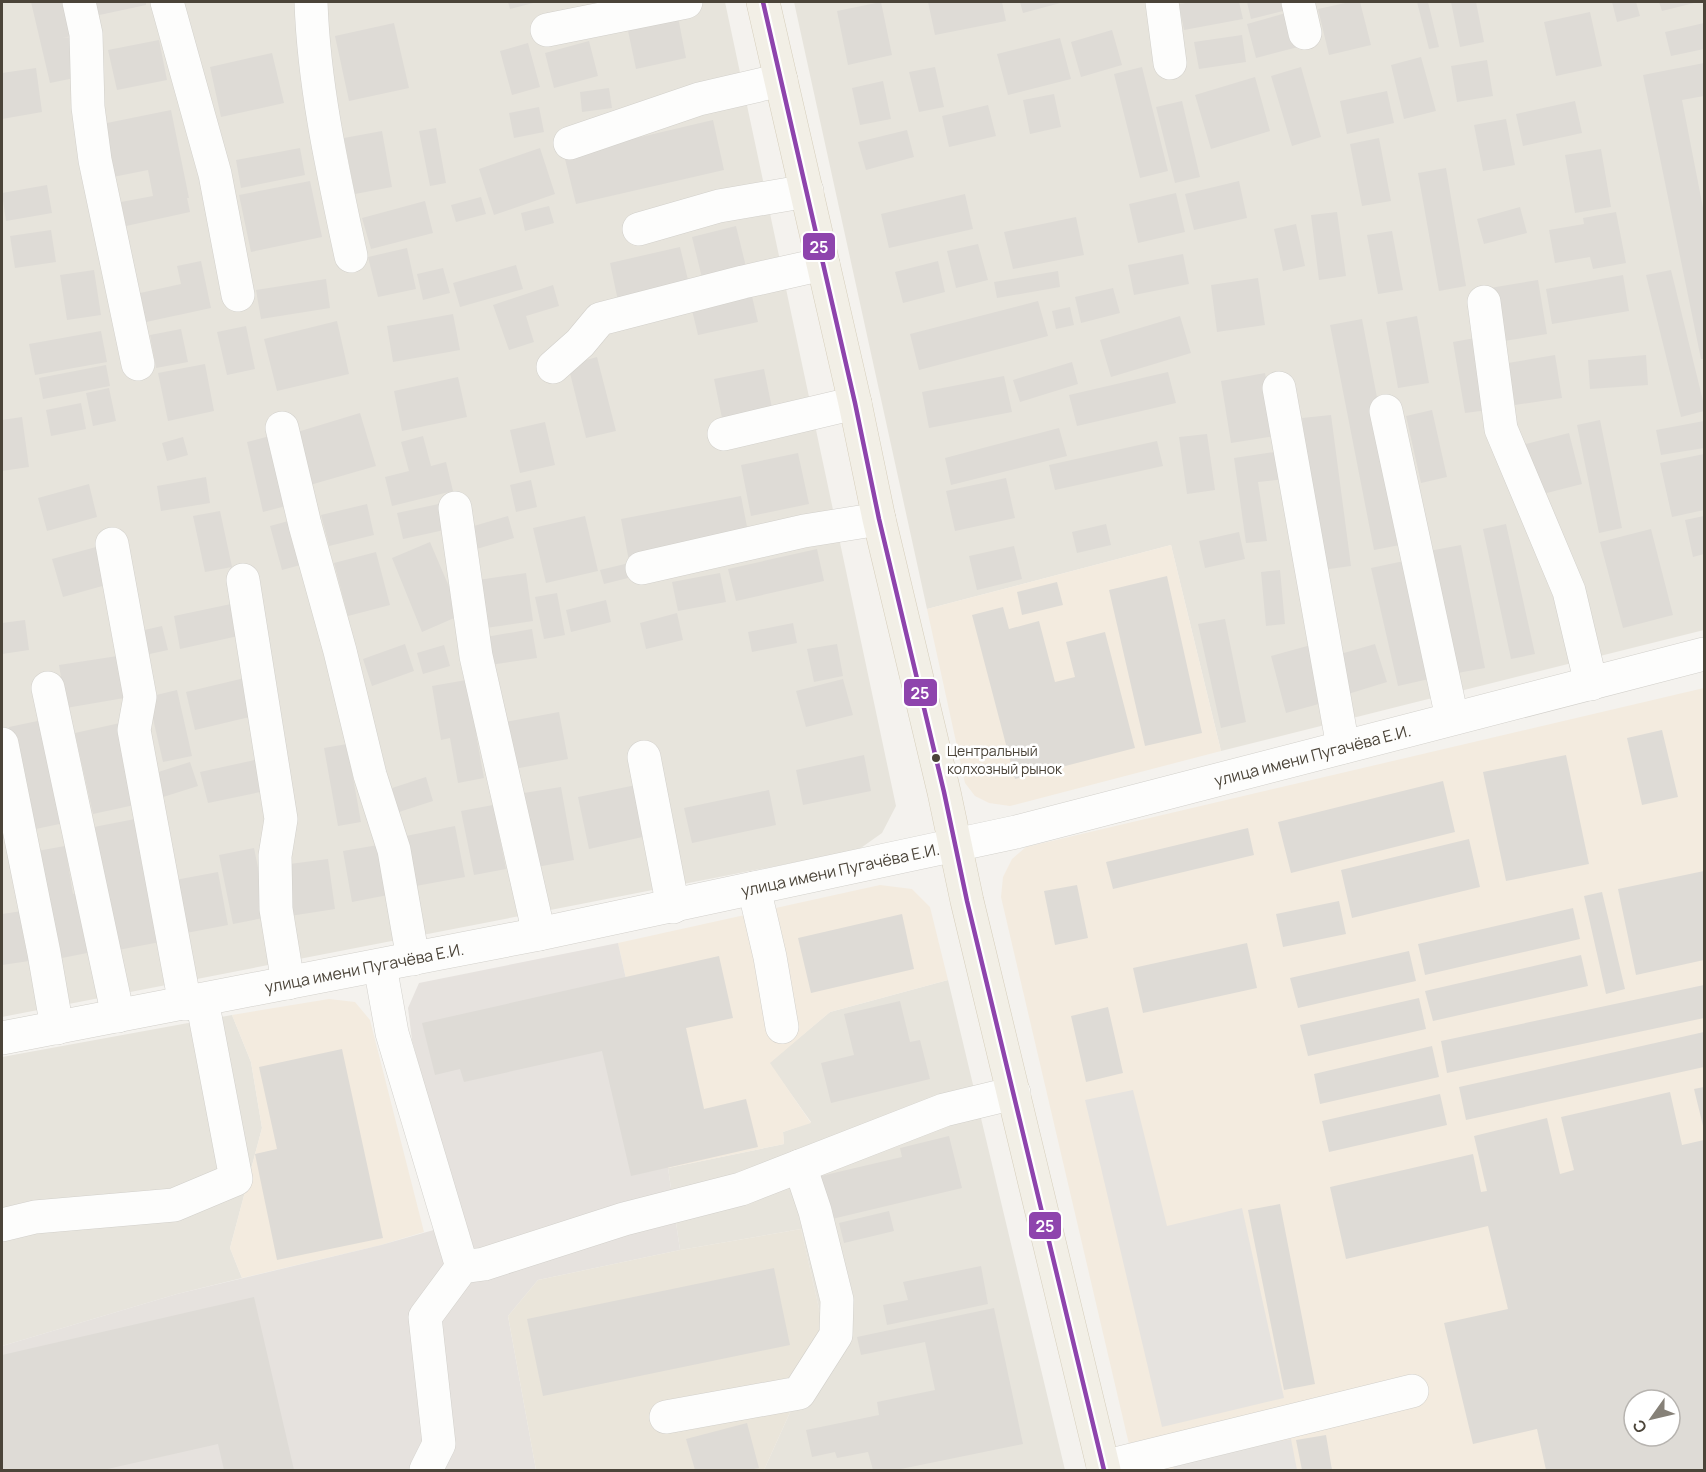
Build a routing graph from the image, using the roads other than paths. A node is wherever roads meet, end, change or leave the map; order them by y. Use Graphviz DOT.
graph roads {
  1 [pos="79,2"];
  2 [pos="167,2"];
  3 [pos="311,2"];
  4 [pos="686,2"];
  5 [pos="764,2"];
  6 [pos="1162,2"];
  7 [pos="1298,2"];
  8 [pos="547,30"];
  9 [pos="1305,33"];
  10 [pos="1170,63"];
  11 [pos="781,80"];
  12 [pos="570,143"];
  13 [pos="807,191"];
  14 [pos="639,229"];
  15 [pos="351,256"];
  16 [pos="823,264"];
  17 [pos="238,295"];
  18 [pos="1484,302"];
  19 [pos="138,364"];
  20 [pos="553,367"];
  21 [pos="1279,388"];
  22 [pos="855,403"];
  23 [pos="1386,411"];
  24 [pos="282,428"];
  25 [pos="724,434"];
  26 [pos="455,508"];
  27 [pos="879,519"];
  28 [pos="112,544"];
  29 [pos="642,568"];
  30 [pos="243,580"];
  31 [pos="1704,654"];
  32 [pos="1591,684"];
  33 [pos="48,688"];
  34 [pos="1452,718"];
  35 [pos="2,744"];
  36 [pos="1343,747"];
  37 [pos="644,757"];
  38 [pos="955,844"];
  39 [pos="754,888"];
  40 [pos="673,907"];
  41 [pos="539,934"];
  42 [pos="413,959"];
  43 [pos="380,966"];
  44 [pos="288,983"];
  45 [pos="193,1002"];
  46 [pos="118,1016"];
  47 [pos="782,1026"];
  48 [pos="57,1028"];
  49 [pos="2,1035"];
  50 [pos="1014,1094"];
  51 [pos="800,1166"];
  52 [pos="2,1226"];
  53 [pos="462,1267"];
  54 [pos="1412,1391"];
  55 [pos="666,1417"];
  56 [pos="1104,1469"];
  57 [pos="426,1470"];
  1 -- 19 [label="street"];
  2 -- 17 [label="street"];
  3 -- 15 [label="street"];
  4 -- 8 [label="street"];
  5 -- 11 [label="main road"];
  6 -- 10 [label="street"];
  7 -- 9 [label="street"];
  11 -- 12 [label="street"];
  11 -- 13 [label="main road"];
  13 -- 14 [label="street"];
  13 -- 16 [label="main road"];
  16 -- 20 [label="street"];
  16 -- 22 [label="main road"];
  18 -- 32 [label="street"];
  21 -- 36 [label="street"];
  22 -- 25 [label="street"];
  22 -- 27 [label="main road"];
  23 -- 34 [label="street"];
  24 -- 42 [label="street"];
  26 -- 41 [label="street"];
  27 -- 29 [label="street"];
  27 -- 38 [label="main road"];
  28 -- 45 [label="street"];
  30 -- 44 [label="street"];
  31 -- 32 [label="street, улица имени Пугачёва Е.И."];
  32 -- 34 [label="street, улица имени Пугачёва Е.И."];
  33 -- 46 [label="street"];
  34 -- 36 [label="street, улица имени Пугачёва Е.И."];
  35 -- 48 [label="street"];
  36 -- 38 [label="street, улица имени Пугачёва Е.И."];
  37 -- 40 [label="street"];
  38 -- 39 [label="street, улица имени Пугачёва Е.И."];
  38 -- 50 [label="main road"];
  39 -- 40 [label="street, улица имени Пугачёва Е.И."];
  39 -- 47 [label="street"];
  40 -- 41 [label="street, улица имени Пугачёва Е.И."];
  41 -- 42 [label="street, улица имени Пугачёва Е.И."];
  42 -- 43 [label="street, улица имени Пугачёва Е.И."];
  43 -- 44 [label="street, улица имени Пугачёва Е.И."];
  43 -- 53 [label="street"];
  44 -- 45 [label="street, улица имени Пугачёва Е.И."];
  45 -- 46 [label="street, улица имени Пугачёва Е.И."];
  45 -- 52 [label="street"];
  46 -- 48 [label="street, улица имени Пугачёва Е.И."];
  48 -- 49 [label="street, улица имени Пугачёва Е.И."];
  50 -- 51 [label="street"];
  50 -- 56 [label="main road"];
  51 -- 53 [label="street"];
  51 -- 55 [label="street"];
  53 -- 57 [label="street"];
  54 -- 56 [label="street"];
}
